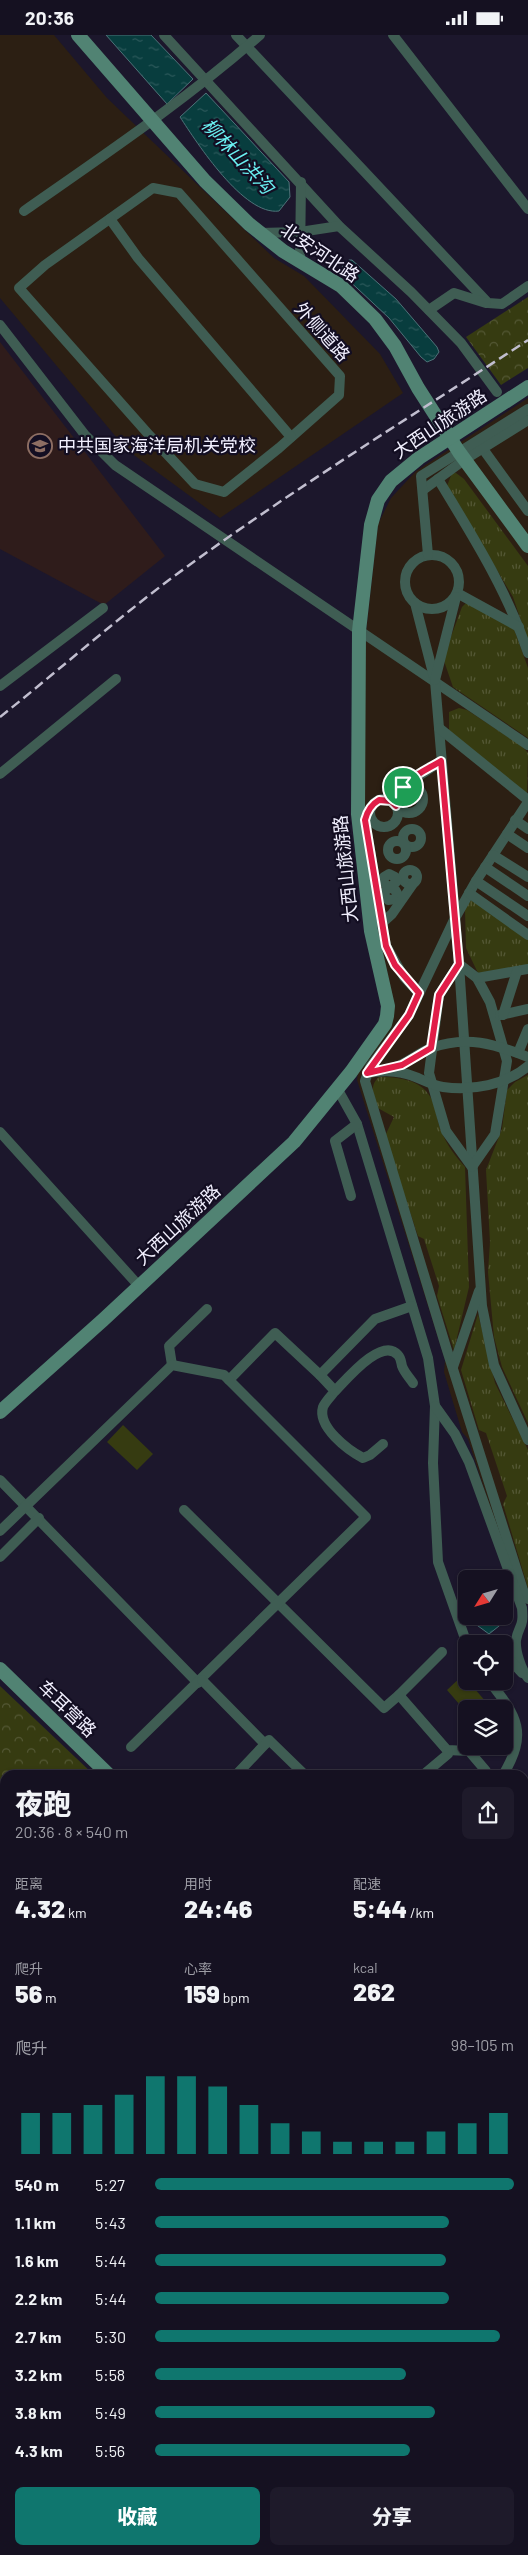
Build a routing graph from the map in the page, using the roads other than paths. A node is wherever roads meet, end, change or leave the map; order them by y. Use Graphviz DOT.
graph roads {
  1 [pos="78,35"];
  2 [pos="164,35"];
  3 [pos="236,35"];
  4 [pos="260,35"];
  5 [pos="393,35"];
  6 [pos="246,47"];
  7 [pos="206,80"];
  8 [pos="152,120"];
  9 [pos="301,182"];
  10 [pos="528,209"];
  11 [pos="24,211"];
  12 [pos="110,219"];
  13 [pos="339,226"];
  14 [pos="300,232"];
  15 [pos="259,233"];
  16 [pos="300,261"];
  17 [pos="528,286"];
  18 [pos="488,303"];
  19 [pos="429,310"];
  20 [pos="0,325"];
  21 [pos="528,387"];
  22 [pos="497,392"];
  23 [pos="507,406"];
  24 [pos="528,409"];
  25 [pos="516,417"];
  26 [pos="528,420"];
  27 [pos="291,437"];
  28 [pos="450,438"];
  29 [pos="483,449"];
  30 [pos="462,456"];
  31 [pos="438,479"];
  32 [pos="423,490"];
  33 [pos="528,511"];
  34 [pos="528,546"];
  35 [pos="428,555"];
  36 [pos="456,594"];
  37 [pos="415,603"];
  38 [pos="103,608"];
  39 [pos="519,627"];
  40 [pos="359,631"];
  41 [pos="528,653"];
  42 [pos="116,679"];
  43 [pos="435,681"];
  44 [pos="0,686"];
  45 [pos="439,728"];
  46 [pos="528,745"];
  47 [pos="441,761"];
  48 [pos="0,774"];
  49 [pos="403,787"];
  50 [pos="528,801"];
  51 [pos="396,806"];
  52 [pos="371,808"];
  53 [pos="516,821"];
  54 [pos="528,829"];
  55 [pos="507,834"];
  56 [pos="528,848"];
  57 [pos="493,855"];
  58 [pos="396,860"];
  59 [pos="373,865"];
  60 [pos="485,867"];
  61 [pos="528,877"];
  62 [pos="415,881"];
  63 [pos="476,881"];
  64 [pos="391,887"];
  65 [pos="469,893"];
  66 [pos="528,896"];
  67 [pos="384,901"];
  68 [pos="528,916"];
  69 [pos="454,920"];
  70 [pos="382,923"];
  71 [pos="528,935"];
  72 [pos="459,964"];
  73 [pos="528,969"];
  74 [pos="516,971"];
  75 [pos="477,978"];
  76 [pos="419,993"];
  77 [pos="528,1009"];
  78 [pos="499,1016"];
  79 [pos="528,1029"];
  80 [pos="464,1042"];
  81 [pos="431,1048"];
  82 [pos="503,1048"];
  83 [pos="523,1055"];
  84 [pos="528,1066"];
  85 [pos="384,1071"];
  86 [pos="367,1073"];
  87 [pos="502,1081"];
  88 [pos="433,1083"];
  89 [pos="467,1088"];
  90 [pos="338,1090"];
  91 [pos="357,1124"];
  92 [pos="0,1132"];
  93 [pos="472,1167"];
  94 [pos="351,1196"];
  95 [pos="481,1285"];
  96 [pos="139,1286"];
  97 [pos="412,1306"];
  98 [pos="207,1309"];
  99 [pos="172,1365"];
  100 [pos="453,1367"];
  101 [pos="320,1375"];
  102 [pos="229,1380"];
  103 [pos="413,1383"];
  104 [pos="335,1391"];
  105 [pos="435,1406"];
  106 [pos="0,1412"];
  107 [pos="528,1440"];
  108 [pos="383,1444"];
  109 [pos="0,1480"];
  110 [pos="26,1505"];
  111 [pos="184,1510"];
  112 [pos="39,1519"];
  113 [pos="0,1531"];
  114 [pos="0,1557"];
  115 [pos="528,1599"];
  116 [pos="277,1604"];
  117 [pos="525,1611"];
  118 [pos="464,1635"];
  119 [pos="442,1652"];
  120 [pos="513,1663"];
  121 [pos="0,1669"];
  122 [pos="527,1678"];
  123 [pos="200,1682"];
  124 [pos="497,1690"];
  125 [pos="399,1695"];
  126 [pos="265,1744"];
  127 [pos="131,1747"];
  128 [pos="447,1750"];
  129 [pos="104,1770"];
  130 [pos="241,1770"];
  131 [pos="300,1770"];
  132 [pos="429,1770"];
  133 [pos="482,1770"];
  134 [pos="508,1770"];
  1 -- 8 [label="street, 北安河北路"];
  2 -- 7 [label="street"];
  3 -- 6 [label="street"];
  4 -- 6 [label="street"];
  5 -- 10 [label="street"];
  6 -- 7 [label="street"];
  6 -- 18 [label="street"];
  7 -- 8 [label="street"];
  7 -- 9 [label="street"];
  8 -- 11 [label="street"];
  8 -- 15 [label="street, 北安河北路"];
  9 -- 13 [label="street"];
  9 -- 14 [label="street"];
  12 -- 27 [label="street"];
  12 -- 27 [label="street, 外侧道路"];
  12 -- 27 [label="street, 外侧道路"];
  13 -- 14 [label="street"];
  13 -- 19 [label="street"];
  14 -- 15 [label="street"];
  14 -- 16 [label="street"];
  15 -- 16 [label="street, 北安河北路"];
  16 -- 28 [label="street, 北安河北路"];
  17 -- 18 [label="street"];
  18 -- 19 [label="street"];
  19 -- 22 [label="street"];
  20 -- 40 [label="street"];
  21 -- 28 [label="street, 大西山旅游路"];
  23 -- 25 [label="street"];
  24 -- 25 [label="street"];
  25 -- 30 [label="street"];
  26 -- 29 [label="street"];
  28 -- 30 [label="street, 北安河北路"];
  28 -- 40 [label="street, 大西山旅游路"];
  29 -- 30 [label="street"];
  29 -- 33 [label="street"];
  30 -- 31 [label="street"];
  30 -- 32 [label="street"];
  30 -- 34 [label="street, 北安河北路"];
  31 -- 32 [label="street"];
  31 -- 39 [label="street"];
  32 -- 35 [label="street"];
  35 -- 36 [label="street"];
  35 -- 37 [label="street"];
  36 -- 37 [label="street"];
  36 -- 39 [label="street"];
  36 -- 43 [label="street"];
  37 -- 43 [label="street"];
  38 -- 44 [label="street"];
  39 -- 41 [label="street"];
  40 -- 43 [label="street"];
  40 -- 90 [label="street, 大西山旅游路"];
  42 -- 48 [label="street"];
  43 -- 45 [label="street"];
  43 -- 46 [label="street"];
  45 -- 47 [label="street"];
  45 -- 50 [label="street"];
  47 -- 49 [label="street"];
  47 -- 69 [label="street"];
  49 -- 51 [label="street"];
  49 -- 51 [label="street"];
  50 -- 53 [label="street"];
  51 -- 52 [label="street"];
  51 -- 52 [label="street"];
  52 -- 59 [label="street"];
  53 -- 54 [label="street"];
  53 -- 55 [label="street"];
  55 -- 56 [label="street"];
  55 -- 57 [label="street"];
  57 -- 60 [label="street"];
  57 -- 61 [label="street"];
  58 -- 58 [label="street"];
  58 -- 59 [label="street"];
  59 -- 67 [label="street"];
  60 -- 63 [label="street"];
  60 -- 66 [label="street"];
  62 -- 70 [label="street"];
  63 -- 65 [label="street"];
  63 -- 68 [label="street"];
  64 -- 67 [label="street"];
  65 -- 69 [label="street"];
  65 -- 71 [label="street"];
  67 -- 70 [label="street"];
  69 -- 72 [label="street"];
  69 -- 76 [label="street"];
  70 -- 76 [label="street"];
  72 -- 75 [label="street"];
  72 -- 80 [label="street"];
  72 -- 81 [label="street"];
  73 -- 74 [label="street"];
  74 -- 75 [label="street"];
  74 -- 78 [label="street"];
  75 -- 78 [label="street"];
  76 -- 86 [label="street"];
  77 -- 78 [label="street"];
  78 -- 82 [label="street"];
  79 -- 83 [label="street"];
  80 -- 81 [label="street"];
  80 -- 82 [label="street"];
  80 -- 89 [label="street"];
  81 -- 85 [label="street"];
  81 -- 88 [label="street"];
  82 -- 83 [label="street"];
  82 -- 87 [label="street"];
  84 -- 87 [label="street"];
  85 -- 86 [label="street"];
  85 -- 88 [label="street"];
  86 -- 100 [label="street"];
  87 -- 89 [label="street"];
  87 -- 93 [label="street"];
  88 -- 89 [label="street"];
  88 -- 93 [label="street"];
  89 -- 93 [label="street"];
  90 -- 91 [label="street"];
  90 -- 96 [label="street, 大西山旅游路"];
  91 -- 94 [label="street"];
  91 -- 97 [label="street"];
  92 -- 96 [label="street"];
  93 -- 95 [label="street"];
  95 -- 100 [label="street"];
  95 -- 107 [label="street"];
  96 -- 106 [label="street, 大西山旅游路"];
  97 -- 101 [label="street"];
  97 -- 105 [label="street"];
  98 -- 99 [label="street"];
  99 -- 102 [label="street"];
  99 -- 110 [label="street"];
  100 -- 115 [label="street"];
  101 -- 102 [label="street"];
  101 -- 104 [label="street"];
  102 -- 116 [label="street"];
  103 -- 104 [label="street"];
  104 -- 108 [label="street"];
  105 -- 117 [label="street"];
  105 -- 118 [label="street"];
  109 -- 110 [label="street"];
  110 -- 112 [label="street"];
  110 -- 113 [label="street"];
  111 -- 116 [label="street"];
  112 -- 114 [label="street"];
  112 -- 123 [label="street"];
  116 -- 123 [label="street"];
  116 -- 125 [label="street"];
  117 -- 122 [label="street"];
  119 -- 125 [label="street"];
  120 -- 122 [label="street"];
  121 -- 129 [label="street, 车耳营路"];
  123 -- 126 [label="street"];
  123 -- 127 [label="street"];
  124 -- 134 [label="street"];
  125 -- 128 [label="street"];
  126 -- 130 [label="street"];
  126 -- 131 [label="street"];
  128 -- 132 [label="street"];
  128 -- 133 [label="street"];
}
